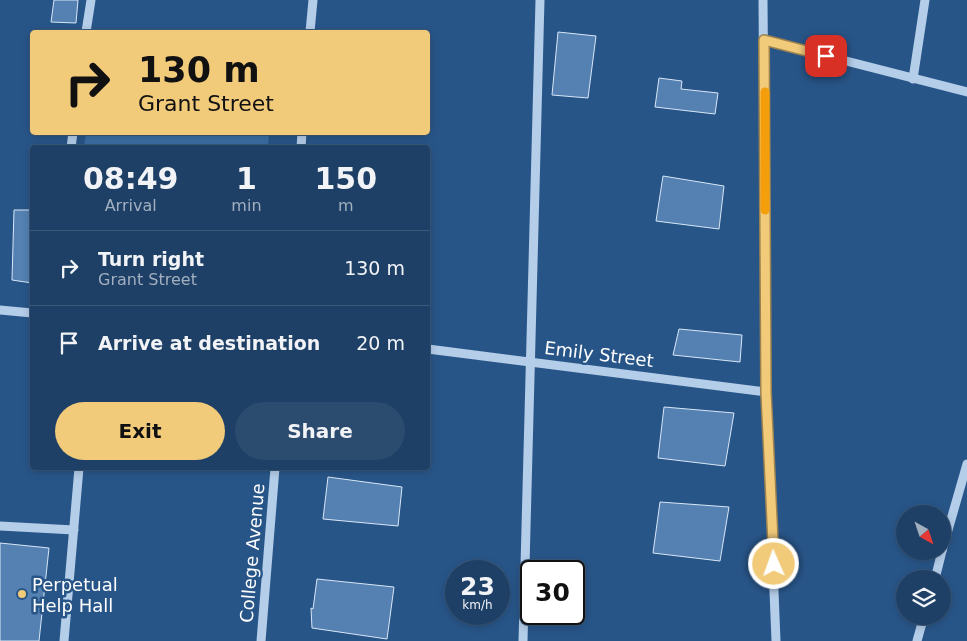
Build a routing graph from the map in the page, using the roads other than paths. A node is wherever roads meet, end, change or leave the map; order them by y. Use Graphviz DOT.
graph roads {
  1 [pos="91,0"];
  2 [pos="313,0"];
  3 [pos="540,0"];
  4 [pos="763,0"];
  5 [pos="925,0"];
  6 [pos="86,30"];
  7 [pos="310,30"];
  8 [pos="764,40"];
  9 [pos="913,78"];
  10 [pos="967,92"];
  11 [pos="0,310"];
  12 [pos="30,313"];
  13 [pos="430,349"];
  14 [pos="532,362"];
  15 [pos="766,392"];
  16 [pos="967,464"];
  17 [pos="79,470"];
  18 [pos="275,470"];
  19 [pos="951,520"];
  20 [pos="0,526"];
  21 [pos="74,530"];
  22 [pos="921,625"];
  23 [pos="64,641"];
  24 [pos="261,641"];
  25 [pos="523,641"];
  26 [pos="776,641"];
  27 [pos="917,641"];
  1 -- 6 [label="street"];
  2 -- 7 [label="street"];
  3 -- 14 [label="street"];
  4 -- 8 [label="street"];
  5 -- 9 [label="street"];
  8 -- 9 [label="street"];
  8 -- 15 [label="street"];
  9 -- 10 [label="street"];
  11 -- 12 [label="street"];
  13 -- 14 [label="street, Emily Street"];
  14 -- 15 [label="street, Emily Street"];
  14 -- 25 [label="street"];
  15 -- 26 [label="street"];
  16 -- 19 [label="street"];
  17 -- 21 [label="street"];
  18 -- 24 [label="street, College Avenue"];
  20 -- 21 [label="street"];
  21 -- 23 [label="street"];
  22 -- 27 [label="street"];
}
